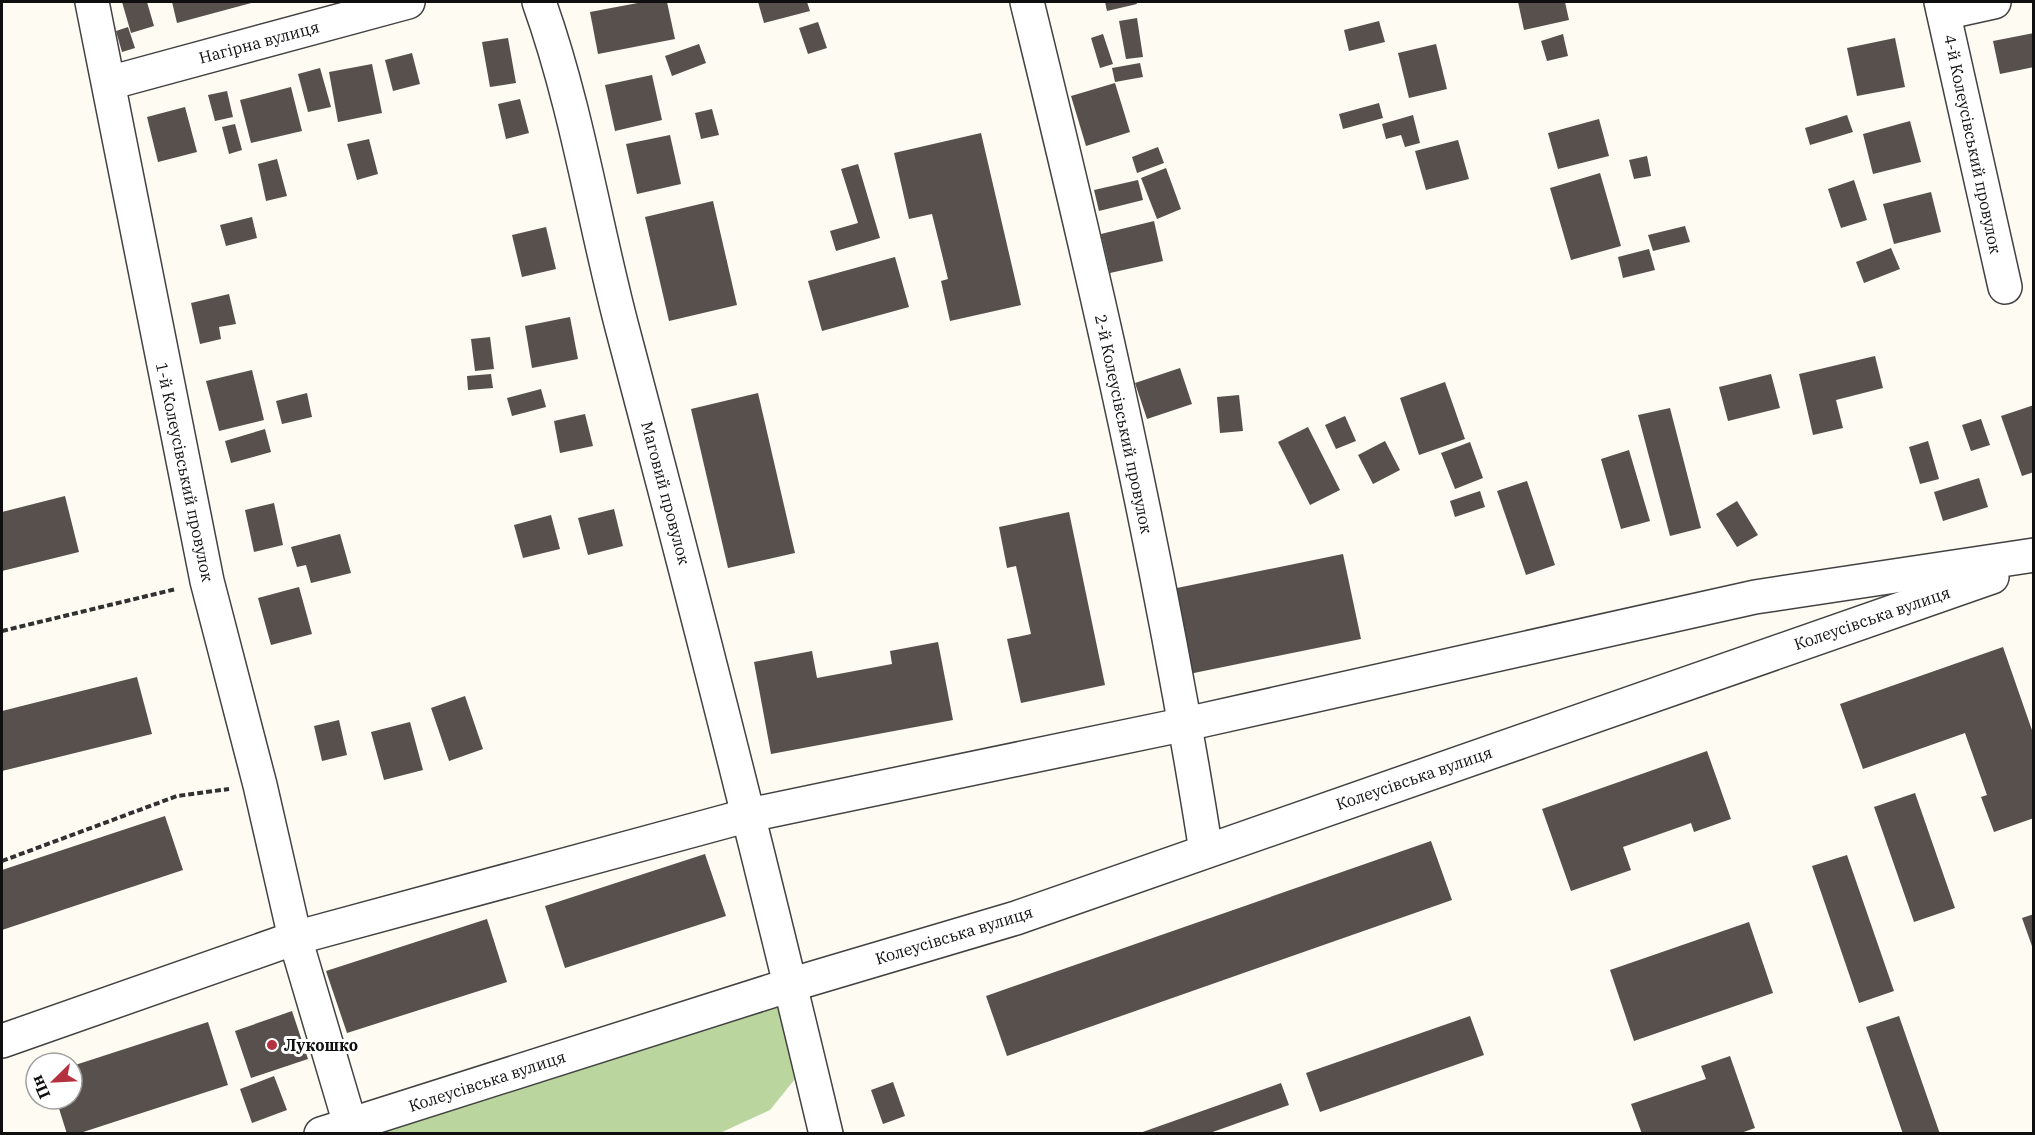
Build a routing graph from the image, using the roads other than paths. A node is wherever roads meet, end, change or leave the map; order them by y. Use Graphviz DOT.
graph roads {
  1 [pos="92,2"];
  2 [pos="408,2"];
  3 [pos="539,2"];
  4 [pos="1027,2"];
  5 [pos="1994,2"];
  6 [pos="1943,7"];
  7 [pos="109,83"];
  8 [pos="2005,287"];
  9 [pos="2034,555"];
  10 [pos="2034,562"];
  11 [pos="1186,724"];
  12 [pos="749,815"];
  13 [pos="1206,851"];
  14 [pos="295,938"];
  15 [pos="790,985"];
  16 [pos="2,1041"];
  17 [pos="335,1129"];
  18 [pos="826,1134"];
  1 -- 7 [label="street, 1-й Колеусівський провулок"];
  2 -- 7 [label="street, Нагірна вулиця"];
  3 -- 12 [label="street, Маговий провулок"];
  4 -- 11 [label="street, 2-й Колеусівський провулок"];
  5 -- 6 [label="street"];
  6 -- 8 [label="street, 4-й Колеусівський провулок"];
  7 -- 14 [label="street, 1-й Колеусівський провулок"];
  9 -- 11 [label="street"];
  10 -- 13 [label="street, Колеусівська вулиця"];
  11 -- 12 [label="street"];
  11 -- 13 [label="street, 2-й Колеусівський провулок"];
  12 -- 14 [label="street"];
  12 -- 15 [label="street, Маговий провулок"];
  13 -- 15 [label="street, Колеусівська вулиця"];
  14 -- 16 [label="street"];
  14 -- 17 [label="street, 1-й Колеусівський провулок"];
  15 -- 17 [label="street, Колеусівська вулиця"];
  15 -- 18 [label="street"];
}
